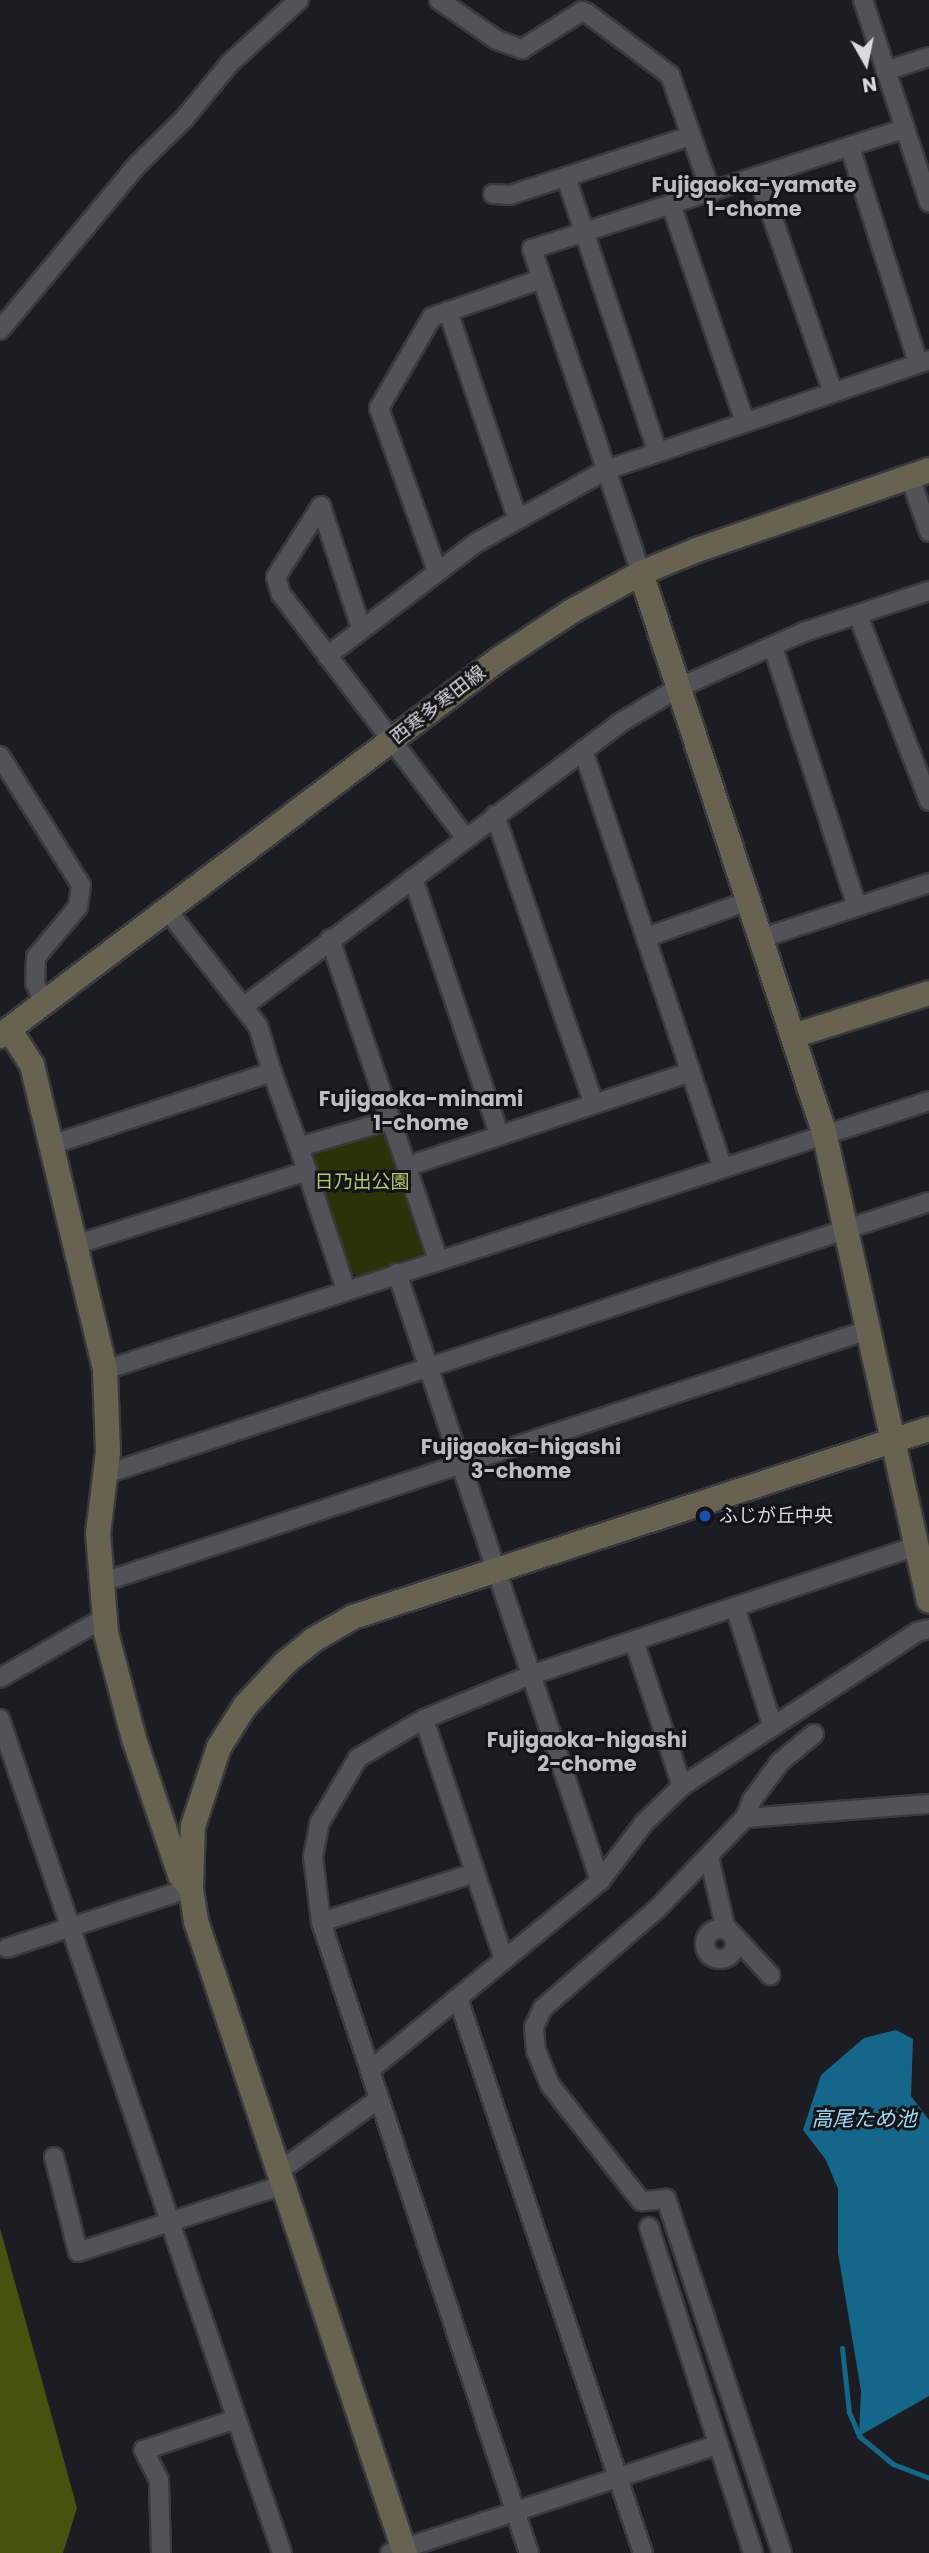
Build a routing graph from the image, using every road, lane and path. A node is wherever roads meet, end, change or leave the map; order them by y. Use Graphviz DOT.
graph roads {
  1 [pos="299,0"];
  2 [pos="439,0"];
  3 [pos="863,0"];
  4 [pos="929,57"];
  5 [pos="885,71"];
  6 [pos="904,129"];
  7 [pos="691,136"];
  8 [pos="850,147"];
  9 [pos="758,176"];
  10 [pos="566,177"];
  11 [pos="711,192"];
  12 [pos="493,194"];
  13 [pos="929,202"];
  14 [pos="671,204"];
  15 [pos="585,232"];
  16 [pos="541,279"];
  17 [pos="448,311"];
  18 [pos="0,330"];
  19 [pos="923,361"];
  20 [pos="832,390"];
  21 [pos="744,420"];
  22 [pos="657,451"];
  23 [pos="606,470"];
  24 [pos="920,473"];
  25 [pos="517,517"];
  26 [pos="929,532"];
  27 [pos="437,571"];
  28 [pos="641,573"];
  29 [pos="929,591"];
  30 [pos="858,615"];
  31 [pos="361,628"];
  32 [pos="773,647"];
  33 [pos="327,656"];
  34 [pos="678,688"];
  35 [pos="392,741"];
  36 [pos="583,750"];
  37 [pos="0,756"];
  38 [pos="929,801"];
  39 [pos="495,815"];
  40 [pos="464,836"];
  41 [pos="413,878"];
  42 [pos="929,883"];
  43 [pos="748,901"];
  44 [pos="857,907"];
  45 [pos="167,910"];
  46 [pos="647,937"];
  47 [pos="762,938"];
  48 [pos="330,940"];
  49 [pos="929,992"];
  50 [pos="44,1002"];
  51 [pos="243,1007"];
  52 [pos="5,1032"];
  53 [pos="796,1035"];
  54 [pos="272,1072"];
  55 [pos="691,1072"];
  56 [pos="929,1101"];
  57 [pos="594,1104"];
  58 [pos="391,1120"];
  59 [pos="824,1132"];
  60 [pos="500,1136"];
  61 [pos="51,1145"];
  62 [pos="299,1147"];
  63 [pos="408,1166"];
  64 [pos="722,1166"];
  65 [pos="307,1171"];
  66 [pos="929,1202"];
  67 [pos="846,1229"];
  68 [pos="75,1245"];
  69 [pos="438,1260"];
  70 [pos="397,1273"];
  71 [pos="346,1290"];
  72 [pos="868,1330"];
  73 [pos="429,1367"];
  74 [pos="105,1370"];
  75 [pos="929,1429"];
  76 [pos="893,1441"];
  77 [pos="461,1464"];
  78 [pos="106,1474"];
  79 [pos="917,1546"];
  80 [pos="496,1570"];
  81 [pos="100,1583"];
  82 [pos="929,1600"];
  83 [pos="735,1607"];
  84 [pos="104,1618"];
  85 [pos="929,1629"];
  86 [pos="634,1641"];
  87 [pos="531,1675"];
  88 [pos="0,1678"];
  89 [pos="0,1719"];
  90 [pos="424,1719"];
  91 [pos="772,1724"];
  92 [pos="814,1734"];
  93 [pos="682,1786"];
  94 [pos="929,1804"];
  95 [pos="745,1818"];
  96 [pos="709,1857"];
  97 [pos="475,1873"];
  98 [pos="600,1881"];
  99 [pos="191,1888"];
  100 [pos="321,1922"];
  101 [pos="71,1928"];
  102 [pos="7,1948"];
  103 [pos="504,1959"];
  104 [pos="770,1975"];
  105 [pos="458,1998"];
  106 [pos="370,2070"];
  107 [pos="379,2099"];
  108 [pos="54,2157"];
  109 [pos="281,2179"];
  110 [pos="170,2222"];
  111 [pos="649,2227"];
  112 [pos="236,2419"];
  113 [pos="716,2445"];
  114 [pos="618,2477"];
  115 [pos="515,2512"];
  116 [pos="400,2552"];
  117 [pos="161,2553"];
  118 [pos="282,2553"];
  119 [pos="529,2553"];
  120 [pos="643,2553"];
  121 [pos="753,2553"];
  122 [pos="782,2553"];
  1 -- 18 [label="street"];
  2 -- 7 [label="street"];
  3 -- 5 [label="street"];
  4 -- 5 [label="street"];
  5 -- 6 [label="street"];
  6 -- 8 [label="street"];
  6 -- 13 [label="street"];
  7 -- 10 [label="street"];
  7 -- 11 [label="street"];
  8 -- 9 [label="street"];
  8 -- 19 [label="street"];
  9 -- 11 [label="street"];
  9 -- 20 [label="street"];
  10 -- 12 [label="street"];
  10 -- 15 [label="street"];
  11 -- 14 [label="street"];
  14 -- 15 [label="street"];
  14 -- 21 [label="street"];
  15 -- 16 [label="street"];
  15 -- 22 [label="street"];
  16 -- 17 [label="street"];
  16 -- 23 [label="street"];
  17 -- 25 [label="street"];
  17 -- 27 [label="street"];
  19 -- 20 [label="street"];
  20 -- 21 [label="street"];
  21 -- 22 [label="street"];
  22 -- 23 [label="street"];
  23 -- 25 [label="street"];
  23 -- 28 [label="street"];
  24 -- 26 [label="street"];
  24 -- 28 [label="street, 西寒多寒田線"];
  25 -- 27 [label="street"];
  27 -- 31 [label="street"];
  28 -- 34 [label="street"];
  28 -- 35 [label="street, 西寒多寒田線"];
  29 -- 30 [label="street"];
  30 -- 32 [label="street"];
  30 -- 38 [label="street"];
  31 -- 33 [label="street"];
  31 -- 33 [label="street"];
  32 -- 34 [label="street"];
  32 -- 44 [label="street"];
  33 -- 35 [label="street"];
  34 -- 36 [label="street"];
  34 -- 43 [label="street"];
  35 -- 40 [label="street"];
  35 -- 45 [label="street, 西寒多寒田線"];
  36 -- 39 [label="street"];
  36 -- 46 [label="street"];
  37 -- 50 [label="street"];
  39 -- 40 [label="street"];
  39 -- 57 [label="street"];
  40 -- 41 [label="street"];
  41 -- 48 [label="street"];
  41 -- 60 [label="street"];
  42 -- 44 [label="street"];
  43 -- 46 [label="street"];
  43 -- 47 [label="street"];
  44 -- 47 [label="street"];
  45 -- 50 [label="street, 西寒多寒田線"];
  45 -- 51 [label="street"];
  46 -- 55 [label="street"];
  47 -- 53 [label="street"];
  48 -- 51 [label="street"];
  48 -- 58 [label="street"];
  49 -- 53 [label="street"];
  50 -- 52 [label="street, 西寒多寒田線"];
  51 -- 54 [label="street"];
  52 -- 61 [label="street"];
  53 -- 59 [label="street"];
  54 -- 61 [label="street"];
  54 -- 62 [label="street"];
  55 -- 57 [label="street"];
  55 -- 64 [label="street"];
  56 -- 59 [label="street"];
  57 -- 60 [label="street"];
  58 -- 62 [label="street"];
  58 -- 63 [label="street"];
  59 -- 64 [label="street"];
  59 -- 67 [label="street"];
  60 -- 63 [label="street"];
  61 -- 68 [label="street"];
  62 -- 65 [label="street"];
  63 -- 69 [label="street"];
  64 -- 69 [label="street"];
  65 -- 68 [label="street"];
  65 -- 71 [label="street"];
  66 -- 67 [label="street"];
  67 -- 72 [label="street"];
  67 -- 73 [label="street"];
  68 -- 74 [label="street"];
  69 -- 70 [label="street"];
  70 -- 71 [label="street"];
  70 -- 73 [label="street"];
  71 -- 74 [label="street"];
  72 -- 76 [label="street"];
  72 -- 77 [label="street"];
  73 -- 77 [label="street"];
  73 -- 78 [label="street"];
  74 -- 78 [label="street"];
  75 -- 76 [label="street"];
  76 -- 79 [label="street"];
  76 -- 80 [label="street"];
  77 -- 80 [label="street"];
  77 -- 81 [label="street"];
  78 -- 81 [label="street"];
  79 -- 82 [label="street"];
  79 -- 83 [label="street"];
  80 -- 87 [label="street"];
  80 -- 99 [label="street"];
  81 -- 84 [label="street"];
  83 -- 86 [label="street"];
  83 -- 91 [label="street"];
  84 -- 88 [label="street"];
  84 -- 99 [label="street"];
  85 -- 91 [label="street"];
  86 -- 87 [label="street"];
  86 -- 93 [label="street"];
  87 -- 90 [label="street"];
  87 -- 98 [label="street"];
  89 -- 101 [label="street"];
  90 -- 97 [label="street"];
  90 -- 100 [label="street"];
  91 -- 93 [label="street"];
  92 -- 95 [label="street"];
  93 -- 98 [label="street"];
  94 -- 95 [label="street"];
  95 -- 96 [label="street"];
  96 -- 104 [label="street"];
  96 -- 122 [label="street"];
  97 -- 100 [label="street"];
  97 -- 103 [label="street"];
  98 -- 103 [label="street"];
  99 -- 101 [label="street"];
  99 -- 109 [label="street"];
  100 -- 106 [label="street"];
  101 -- 102 [label="street"];
  101 -- 110 [label="street"];
  103 -- 105 [label="street"];
  105 -- 106 [label="street"];
  105 -- 114 [label="street"];
  106 -- 107 [label="street"];
  107 -- 109 [label="street"];
  107 -- 115 [label="street"];
  108 -- 110 [label="street"];
  109 -- 110 [label="street"];
  109 -- 116 [label="street"];
  110 -- 112 [label="street"];
  111 -- 113 [label="street"];
  112 -- 117 [label="street"];
  112 -- 118 [label="street"];
  113 -- 114 [label="street"];
  113 -- 121 [label="street"];
  114 -- 115 [label="street"];
  114 -- 120 [label="street"];
  115 -- 116 [label="street"];
  115 -- 119 [label="street"];
}
